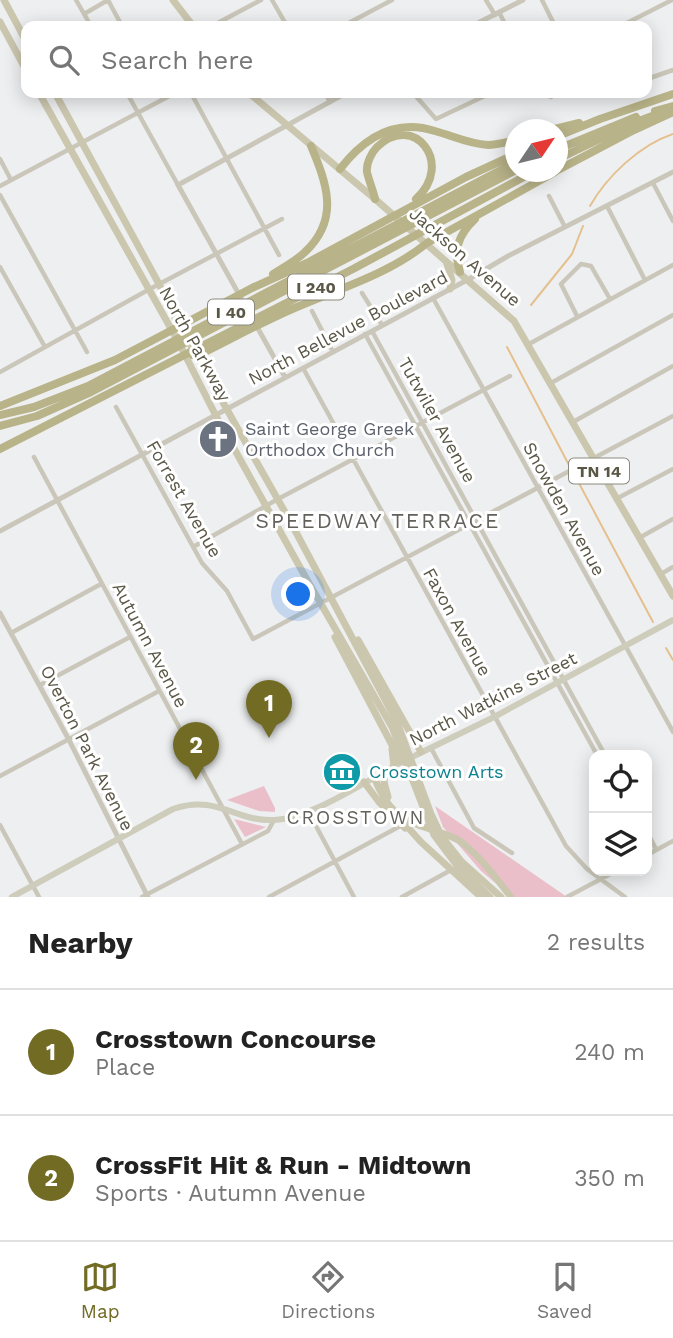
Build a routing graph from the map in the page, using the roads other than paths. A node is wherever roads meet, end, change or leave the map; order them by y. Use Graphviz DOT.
graph roads {
  1 [pos="4,0"];
  2 [pos="76,0"];
  3 [pos="108,0"];
  4 [pos="173,0"];
  5 [pos="261,0"];
  6 [pos="272,0"];
  7 [pos="392,0"];
  8 [pos="486,0"];
  9 [pos="523,0"];
  10 [pos="542,0"];
  11 [pos="672,0"];
  12 [pos="84,14"];
  13 [pos="497,14"];
  14 [pos="88,21"];
  15 [pos="119,21"];
  16 [pos="189,21"];
  17 [pos="221,21"];
  18 [pos="284,21"];
  19 [pos="352,21"];
  20 [pos="482,21"];
  21 [pos="502,21"];
  22 [pos="552,21"];
  23 [pos="631,21"];
  24 [pos="0,22"];
  25 [pos="21,32"];
  26 [pos="21,61"];
  27 [pos="673,70"];
  28 [pos="652,77"];
  29 [pos="673,94"];
  30 [pos="42,98"];
  31 [pos="58,98"];
  32 [pos="130,98"];
  33 [pos="194,98"];
  34 [pos="255,98"];
  35 [pos="328,98"];
  36 [pos="337,98"];
  37 [pos="417,98"];
  38 [pos="481,98"];
  39 [pos="163,99"];
  40 [pos="330,102"];
  41 [pos="673,109"];
  42 [pos="138,113"];
  43 [pos="595,120"];
  44 [pos="288,126"];
  45 [pos="568,126"];
  46 [pos="568,133"];
  47 [pos="82,142"];
  48 [pos="505,142"];
  49 [pos="568,145"];
  50 [pos="311,146"];
  51 [pos="69,148"];
  52 [pos="568,154"];
  53 [pos="0,159"];
  54 [pos="227,160"];
  55 [pos="505,160"];
  56 [pos="568,165"];
  57 [pos="505,168"];
  58 [pos="340,169"];
  59 [pos="673,172"];
  60 [pos="505,176"];
  61 [pos="12,180"];
  62 [pos="514,182"];
  63 [pos="536,182"];
  64 [pos="653,183"];
  65 [pos="178,185"];
  66 [pos="0,186"];
  67 [pos="0,195"];
  68 [pos="549,196"];
  69 [pos="376,199"];
  70 [pos="493,205"];
  71 [pos="607,206"];
  72 [pos="407,207"];
  73 [pos="282,219"];
  74 [pos="673,221"];
  75 [pos="565,227"];
  76 [pos="265,229"];
  77 [pos="425,242"];
  78 [pos="216,254"];
  79 [pos="279,255"];
  80 [pos="446,260"];
  81 [pos="0,267"];
  82 [pos="672,267"];
  83 [pos="460,272"];
  84 [pos="469,279"];
  85 [pos="645,280"];
  86 [pos="159,284"];
  87 [pos="252,288"];
  88 [pos="450,289"];
  89 [pos="148,290"];
  90 [pos="362,293"];
  91 [pos="433,298"];
  92 [pos="610,299"];
  93 [pos="312,311"];
  94 [pos="169,316"];
  95 [pos="577,316"];
  96 [pos="673,316"];
  97 [pos="382,325"];
  98 [pos="74,331"];
  99 [pos="372,331"];
  100 [pos="365,334"];
  101 [pos="529,344"];
  102 [pos="45,347"];
  103 [pos="87,352"];
  104 [pos="333,352"];
  105 [pos="173,361"];
  106 [pos="673,366"];
  107 [pos="303,368"];
  108 [pos="0,372"];
  109 [pos="510,376"];
  110 [pos="285,377"];
  111 [pos="550,384"];
  112 [pos="484,390"];
  113 [pos="0,406"];
  114 [pos="116,407"];
  115 [pos="228,409"];
  116 [pos="0,415"];
  117 [pos="216,415"];
  118 [pos="673,416"];
  119 [pos="572,422"];
  120 [pos="422,423"];
  121 [pos="0,426"];
  122 [pos="416,426"];
  123 [pos="0,449"];
  124 [pos="142,455"];
  125 [pos="34,457"];
  126 [pos="593,459"];
  127 [pos="352,461"];
  128 [pos="673,469"];
  129 [pos="537,487"];
  130 [pos="278,499"];
  131 [pos="616,499"];
  132 [pos="57,501"];
  133 [pos="267,507"];
  134 [pos="475,519"];
  135 [pos="673,519"];
  136 [pos="469,523"];
  137 [pos="0,531"];
  138 [pos="639,538"];
  139 [pos="193,547"];
  140 [pos="406,558"];
  141 [pos="673,567"];
  142 [pos="660,574"];
  143 [pos="101,584"];
  144 [pos="518,596"];
  145 [pos="673,596"];
  146 [pos="333,598"];
  147 [pos="512,600"];
  148 [pos="321,604"];
  149 [pos="0,613"];
  150 [pos="673,620"];
  151 [pos="11,633"];
  152 [pos="130,637"];
  153 [pos="624,646"];
  154 [pos="560,681"];
  155 [pos="40,685"];
  156 [pos="159,691"];
  157 [pos="494,717"];
  158 [pos="673,732"];
  159 [pos="69,740"];
  160 [pos="430,747"];
  161 [pos="594,750"];
  162 [pos="602,750"];
  163 [pos="418,753"];
  164 [pos="400,763"];
  165 [pos="386,770"];
  166 [pos="0,776"];
  167 [pos="374,777"];
  168 [pos="364,782"];
  169 [pos="222,807"];
  170 [pos="308,811"];
  171 [pos="274,820"];
  172 [pos="403,822"];
  173 [pos="0,825"];
  174 [pos="119,839"];
  175 [pos="652,841"];
  176 [pos="673,841"];
  177 [pos="242,844"];
  178 [pos="656,849"];
  179 [pos="652,850"];
  180 [pos="512,853"];
  181 [pos="335,861"];
  182 [pos="450,870"];
  183 [pos="606,876"];
  184 [pos="600,879"];
  185 [pos="33,886"];
  186 [pos="146,896"];
  187 [pos="12,897"];
  188 [pos="39,897"];
  189 [pos="269,897"];
  190 [pos="354,897"];
  191 [pos="402,897"];
  192 [pos="481,897"];
  193 [pos="490,897"];
  194 [pos="501,897"];
  195 [pos="511,897"];
  196 [pos="567,897"];
  197 [pos="625,897"];
  1 -- 25 [label="main road"];
  2 -- 12 [label="street"];
  3 -- 12 [label="street"];
  3 -- 15 [label="street"];
  4 -- 16 [label="main road"];
  5 -- 17 [label="street"];
  6 -- 18 [label="street"];
  7 -- 19 [label="street"];
  8 -- 13 [label="street"];
  9 -- 13 [label="street"];
  10 -- 22 [label="street"];
  11 -- 23 [label="street"];
  12 -- 14 [label="street"];
  13 -- 20 [label="street"];
  13 -- 21 [label="street"];
  24 -- 26 [label="main road"];
  27 -- 28 [label="street"];
  29 -- 43 [label="highway"];
  30 -- 51 [label="main road, North Parkway"];
  31 -- 47 [label="main road, North Parkway"];
  32 -- 42 [label="street"];
  33 -- 54 [label="street"];
  34 -- 44 [label="main road, Jackson Avenue / TN 14"];
  35 -- 40 [label="street"];
  36 -- 40 [label="street"];
  37 -- 38 [label="street"];
  39 -- 42 [label="street"];
  40 -- 44 [label="street"];
  41 -- 49 [label="highway"];
  41 -- 52 [label="highway"];
  41 -- 56 [label="highway"];
  42 -- 47 [label="street"];
  42 -- 65 [label="street"];
  43 -- 45 [label="highway"];
  43 -- 46 [label="highway"];
  44 -- 50 [label="main road, Jackson Avenue / TN 14"];
  44 -- 54 [label="street"];
  47 -- 51 [label="street"];
  47 -- 86 [label="main road, North Parkway"];
  48 -- 58 [label="highway"];
  50 -- 58 [label="main road, Jackson Avenue / TN 14"];
  50 -- 87 [label="highway"];
  51 -- 61 [label="street"];
  51 -- 89 [label="main road, North Parkway"];
  53 -- 61 [label="street"];
  54 -- 65 [label="street"];
  54 -- 76 [label="street"];
  55 -- 72 [label="highway, I 240"];
  57 -- 116 [label="highway, I 40"];
  58 -- 69 [label="main road, Jackson Avenue / TN 14"];
  59 -- 64 [label="street, North Bellevue Boulevard"];
  60 -- 121 [label="highway, I 40"];
  61 -- 66 [label="street"];
  62 -- 105 [label="highway, I 240"];
  63 -- 70 [label="highway"];
  64 -- 71 [label="street, North Bellevue Boulevard"];
  64 -- 74 [label="street"];
  65 -- 78 [label="street"];
  67 -- 98 [label="street"];
  68 -- 75 [label="street"];
  69 -- 72 [label="highway"];
  69 -- 77 [label="main road, Jackson Avenue / TN 14"];
  70 -- 77 [label="highway"];
  70 -- 83 [label="highway"];
  71 -- 75 [label="street, North Bellevue Boulevard"];
  71 -- 85 [label="street"];
  72 -- 87 [label="highway, I 240"];
  73 -- 76 [label="street"];
  75 -- 84 [label="street, North Bellevue Boulevard"];
  76 -- 78 [label="street"];
  76 -- 79 [label="street"];
  77 -- 80 [label="main road, Jackson Avenue / TN 14"];
  77 -- 105 [label="highway"];
  78 -- 86 [label="street"];
  78 -- 110 [label="street"];
  80 -- 83 [label="main road, Jackson Avenue / TN 14"];
  80 -- 88 [label="main road"];
  81 -- 102 [label="street"];
  82 -- 85 [label="street"];
  83 -- 84 [label="main road, Jackson Avenue / TN 14"];
  84 -- 88 [label="street, North Bellevue Boulevard"];
  84 -- 101 [label="main road, Jackson Avenue / TN 14"];
  85 -- 92 [label="street"];
  86 -- 89 [label="street"];
  86 -- 94 [label="main road, North Parkway"];
  87 -- 113 [label="highway, I 240"];
  88 -- 91 [label="street, North Bellevue Boulevard"];
  89 -- 94 [label="main road, North Parkway"];
  89 -- 98 [label="street"];
  90 -- 97 [label="street"];
  91 -- 97 [label="street, North Bellevue Boulevard"];
  91 -- 112 [label="street, Snowden Avenue"];
  92 -- 95 [label="street"];
  92 -- 95 [label="street"];
  93 -- 104 [label="street"];
  94 -- 115 [label="main road, North Parkway"];
  94 -- 117 [label="main road, North Parkway"];
  95 -- 101 [label="street"];
  96 -- 111 [label="street"];
  97 -- 99 [label="street, North Bellevue Boulevard"];
  98 -- 102 [label="street"];
  98 -- 103 [label="street"];
  99 -- 100 [label="street, North Bellevue Boulevard"];
  99 -- 120 [label="street, Tutwiler Avenue"];
  100 -- 104 [label="street, North Bellevue Boulevard"];
  100 -- 122 [label="street, Tutwiler Avenue"];
  101 -- 111 [label="main road, Jackson Avenue / TN 14"];
  102 -- 108 [label="street"];
  104 -- 107 [label="street, North Bellevue Boulevard"];
  105 -- 123 [label="highway, I 240"];
  106 -- 119 [label="street"];
  107 -- 110 [label="street, North Bellevue Boulevard"];
  107 -- 127 [label="street, Faxon Avenue"];
  109 -- 112 [label="street"];
  110 -- 115 [label="street, North Bellevue Boulevard"];
  111 -- 119 [label="main road, Jackson Avenue / TN 14"];
  112 -- 120 [label="street"];
  112 -- 129 [label="street, Snowden Avenue"];
  114 -- 124 [label="street, Forrest Avenue"];
  115 -- 117 [label="street, North Bellevue Boulevard"];
  115 -- 130 [label="main road, North Parkway"];
  117 -- 124 [label="street, North Bellevue Boulevard"];
  117 -- 133 [label="main road, North Parkway"];
  118 -- 126 [label="street"];
  119 -- 126 [label="main road, Jackson Avenue / TN 14"];
  120 -- 122 [label="street"];
  120 -- 134 [label="street, Tutwiler Avenue"];
  122 -- 127 [label="street"];
  122 -- 136 [label="street, Tutwiler Avenue"];
  124 -- 132 [label="street, North Bellevue Boulevard"];
  124 -- 139 [label="street, Forrest Avenue"];
  125 -- 132 [label="street, Autumn Avenue"];
  126 -- 129 [label="street"];
  126 -- 131 [label="main road, Jackson Avenue / TN 14"];
  127 -- 130 [label="street"];
  127 -- 140 [label="street, Faxon Avenue"];
  128 -- 131 [label="street"];
  129 -- 134 [label="street"];
  129 -- 153 [label="street, Snowden Avenue"];
  130 -- 133 [label="street"];
  130 -- 146 [label="main road, North Parkway"];
  131 -- 138 [label="main road, Jackson Avenue / TN 14"];
  132 -- 137 [label="street, North Bellevue Boulevard"];
  132 -- 143 [label="street, Autumn Avenue"];
  133 -- 139 [label="street"];
  133 -- 148 [label="main road, North Parkway"];
  134 -- 136 [label="street"];
  134 -- 144 [label="street, Tutwiler Avenue"];
  135 -- 138 [label="street"];
  136 -- 140 [label="street"];
  136 -- 147 [label="street, Tutwiler Avenue"];
  138 -- 142 [label="main road, Jackson Avenue / TN 14"];
  139 -- 148 [label="street, Forrest Avenue"];
  140 -- 146 [label="street"];
  140 -- 157 [label="street, Faxon Avenue"];
  141 -- 142 [label="street"];
  142 -- 145 [label="main road, Jackson Avenue / TN 14"];
  143 -- 151 [label="street"];
  143 -- 152 [label="street, Autumn Avenue"];
  144 -- 147 [label="street"];
  144 -- 154 [label="street, Tutwiler Avenue"];
  146 -- 148 [label="street"];
  146 -- 163 [label="main road"];
  146 -- 194 [label="main road, North Parkway"];
  147 -- 154 [label="street, Tutwiler Avenue"];
  148 -- 164 [label="main road"];
  148 -- 193 [label="main road, North Parkway"];
  149 -- 151 [label="street, Overton Park Avenue"];
  150 -- 153 [label="main road, North Watkins Street"];
  151 -- 155 [label="street, Overton Park Avenue"];
  152 -- 155 [label="street"];
  152 -- 156 [label="street, Autumn Avenue"];
  153 -- 154 [label="main road, North Watkins Street"];
  153 -- 158 [label="street, Snowden Avenue"];
  154 -- 157 [label="main road, North Watkins Street"];
  154 -- 161 [label="street, Tutwiler Avenue"];
  154 -- 162 [label="street, Tutwiler Avenue"];
  155 -- 159 [label="street, Overton Park Avenue"];
  156 -- 159 [label="street"];
  156 -- 169 [label="street, Autumn Avenue"];
  157 -- 160 [label="main road, North Watkins Street"];
  157 -- 184 [label="street, Faxon Avenue"];
  159 -- 166 [label="street"];
  159 -- 174 [label="street, Overton Park Avenue"];
  160 -- 163 [label="main road, North Watkins Street"];
  160 -- 180 [label="street"];
  163 -- 164 [label="main road, North Watkins Street"];
  164 -- 165 [label="main road, North Watkins Street"];
  165 -- 167 [label="main road, North Watkins Street"];
  165 -- 172 [label="main road"];
  167 -- 168 [label="main road, North Watkins Street"];
  167 -- 172 [label="main road"];
  168 -- 170 [label="main road, North Watkins Street"];
  168 -- 172 [label="main road"];
  169 -- 171 [label="main road"];
  169 -- 174 [label="main road"];
  169 -- 177 [label="street, Autumn Avenue"];
  170 -- 171 [label="main road, North Watkins Street"];
  170 -- 181 [label="street"];
  171 -- 177 [label="street, North Watkins Street"];
  172 -- 181 [label="street"];
  172 -- 182 [label="main road"];
  172 -- 195 [label="main road"];
  173 -- 185 [label="street"];
  174 -- 185 [label="main road"];
  174 -- 186 [label="street, Overton Park Avenue"];
  175 -- 178 [label="street"];
  176 -- 178 [label="street"];
  177 -- 186 [label="street, North Watkins Street"];
  178 -- 179 [label="street"];
  181 -- 189 [label="street"];
  181 -- 190 [label="street"];
  182 -- 191 [label="street"];
  182 -- 192 [label="main road"];
  183 -- 184 [label="street"];
  184 -- 196 [label="street"];
  184 -- 197 [label="street"];
  185 -- 187 [label="main road"];
  185 -- 188 [label="street"];
}
